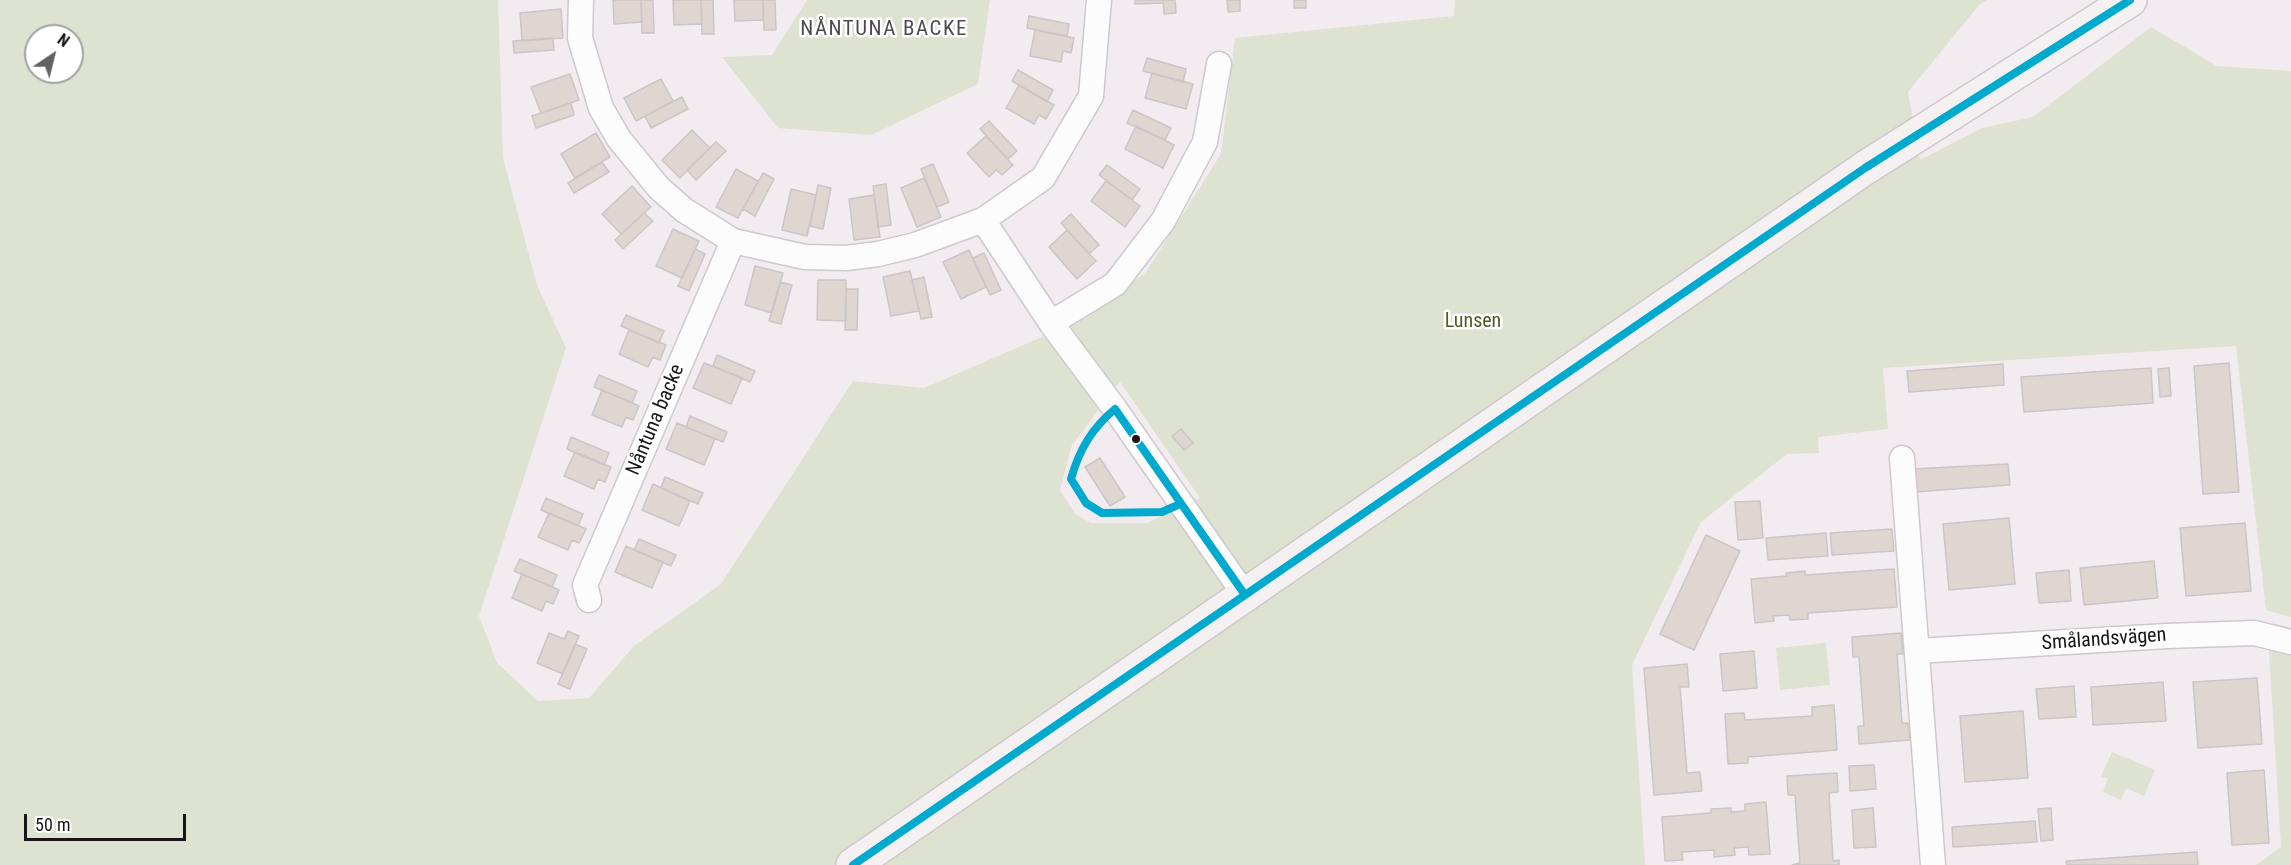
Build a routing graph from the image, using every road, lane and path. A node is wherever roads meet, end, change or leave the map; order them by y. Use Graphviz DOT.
graph roads {
  1 [pos="581,0"];
  2 [pos="1098,0"];
  3 [pos="2130,0"];
  4 [pos="1219,64"];
  5 [pos="983,220"];
  6 [pos="733,241"];
  7 [pos="1051,323"];
  8 [pos="1902,458"];
  9 [pos="1245,595"];
  10 [pos="589,600"];
  11 [pos="2291,642"];
  12 [pos="1917,651"];
  13 [pos="853,865"];
  14 [pos="1933,865"];
  1 -- 6 [label="street"];
  2 -- 5 [label="street"];
  3 -- 9 [label="main road"];
  4 -- 7 [label="street"];
  5 -- 6 [label="street"];
  5 -- 7 [label="street"];
  6 -- 10 [label="street, Nåntuna backe"];
  7 -- 9 [label="street"];
  8 -- 12 [label="street"];
  9 -- 13 [label="main road"];
  11 -- 12 [label="street, Smålandsvägen"];
  12 -- 14 [label="street"];
}
